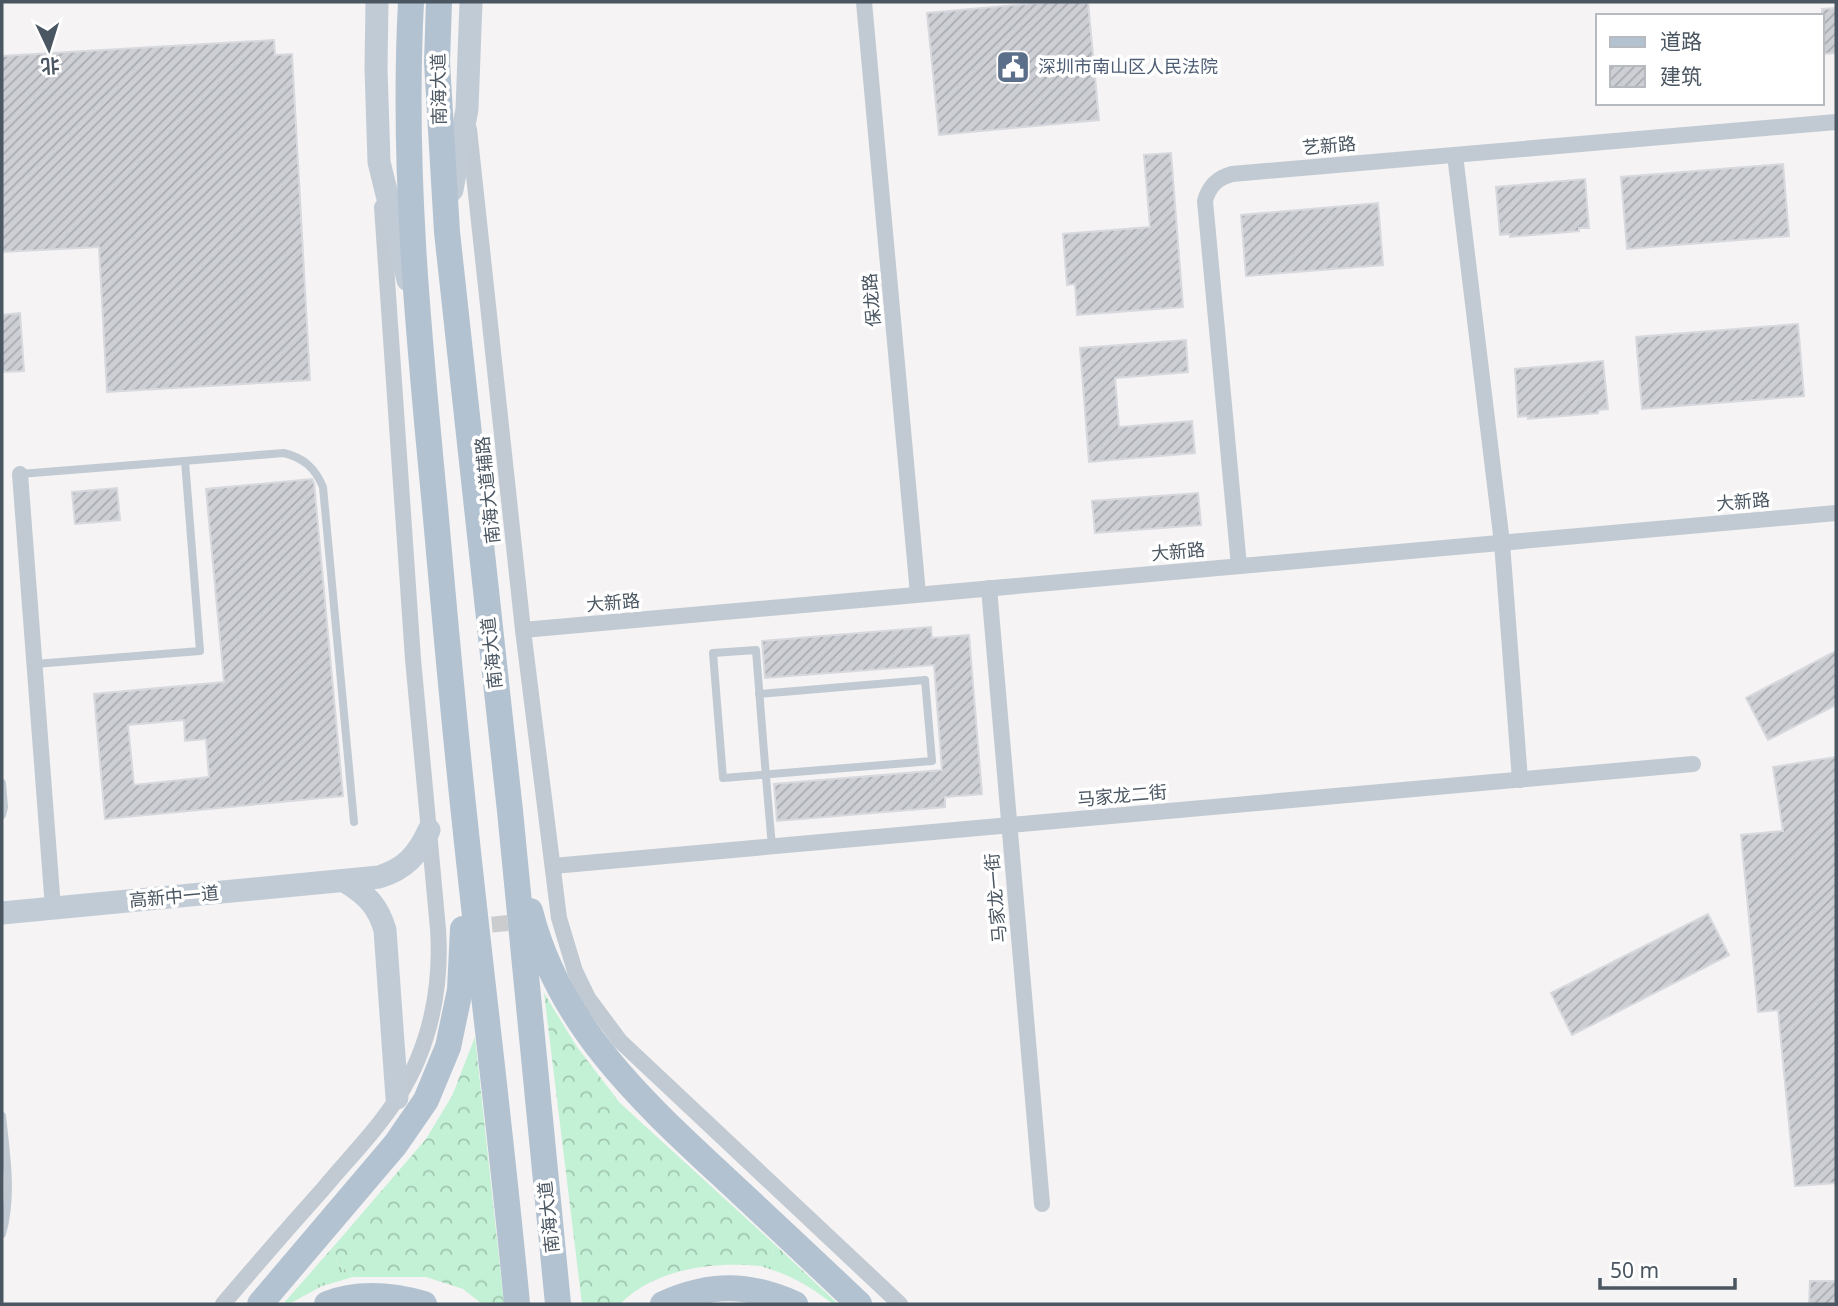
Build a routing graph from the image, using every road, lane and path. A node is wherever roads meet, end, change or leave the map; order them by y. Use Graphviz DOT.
graph roads {
  1 [pos="377,2"];
  2 [pos="411,2"];
  3 [pos="439,2"];
  4 [pos="471,2"];
  5 [pos="864,2"];
  6 [pos="467,109"];
  7 [pos="1836,122"];
  8 [pos="1455,155"];
  9 [pos="379,162"];
  10 [pos="447,232"];
  11 [pos="417,317"];
  12 [pos="185,461"];
  13 [pos="20,474"];
  14 [pos="1836,513"];
  15 [pos="1502,542"];
  16 [pos="1239,566"];
  17 [pos="989,588"];
  18 [pos="918,594"];
  19 [pos="523,630"];
  20 [pos="35,664"];
  21 [pos="759,694"];
  22 [pos="1693,764"];
  23 [pos="766,775"];
  24 [pos="1520,780"];
  25 [pos="2,783"];
  26 [pos="509,811"];
  27 [pos="2,815"];
  28 [pos="464,816"];
  29 [pos="354,822"];
  30 [pos="1009,825"];
  31 [pos="429,830"];
  32 [pos="772,846"];
  33 [pos="553,866"];
  34 [pos="346,882"];
  35 [pos="53,908"];
  36 [pos="2,913"];
  37 [pos="397,1098"];
  38 [pos="2,1116"];
  39 [pos="1042,1204"];
  40 [pos="2,1234"];
  41 [pos="223,1304"];
  42 [pos="260,1304"];
  43 [pos="327,1304"];
  44 [pos="424,1304"];
  45 [pos="517,1304"];
  46 [pos="558,1304"];
  47 [pos="663,1304"];
  48 [pos="795,1304"];
  49 [pos="859,1304"];
  50 [pos="900,1304"];
  1 -- 9 [label="street"];
  2 -- 11 [label="main road, 南海大道"];
  3 -- 10 [label="main road, 南海大道"];
  4 -- 6 [label="street"];
  5 -- 18 [label="street, 保龙路"];
  6 -- 10 [label="street"];
  6 -- 19 [label="street, 南海大道辅路"];
  7 -- 8 [label="street, 艺新路"];
  8 -- 15 [label="street"];
  8 -- 16 [label="street, 艺新路"];
  9 -- 11 [label="street"];
  9 -- 31 [label="street"];
  10 -- 26 [label="main road, 南海大道"];
  11 -- 28 [label="main road, 南海大道"];
  12 -- 13 [label="lane"];
  12 -- 20 [label="lane"];
  12 -- 29 [label="lane"];
  13 -- 20 [label="street"];
  14 -- 15 [label="street, 大新路"];
  15 -- 16 [label="street, 大新路"];
  15 -- 24 [label="street"];
  16 -- 17 [label="street, 大新路"];
  17 -- 18 [label="street, 大新路"];
  17 -- 30 [label="street, 马家龙一街"];
  18 -- 19 [label="street, 大新路"];
  19 -- 33 [label="street, 南海大道辅路"];
  20 -- 35 [label="street"];
  21 -- 23 [label="lane"];
  21 -- 23 [label="lane"];
  21 -- 23 [label="lane"];
  22 -- 24 [label="street, 马家龙二街"];
  23 -- 32 [label="lane"];
  24 -- 30 [label="street, 马家龙二街"];
  25 -- 27 [label="lane"];
  26 -- 46 [label="main road, 南海大道"];
  26 -- 49 [label="main road"];
  28 -- 42 [label="main road"];
  28 -- 45 [label="main road, 南海大道"];
  30 -- 32 [label="street, 马家龙二街"];
  30 -- 39 [label="street, 马家龙一街"];
  31 -- 34 [label="street, 高新中一道"];
  31 -- 37 [label="street"];
  32 -- 33 [label="street, 马家龙二街"];
  33 -- 50 [label="street, 南海大道辅路"];
  34 -- 35 [label="street, 高新中一道"];
  34 -- 37 [label="street"];
  35 -- 36 [label="street, 高新中一道"];
  37 -- 41 [label="street"];
  38 -- 40 [label="lane"];
  43 -- 44 [label="main road"];
  47 -- 48 [label="main road"];
}
